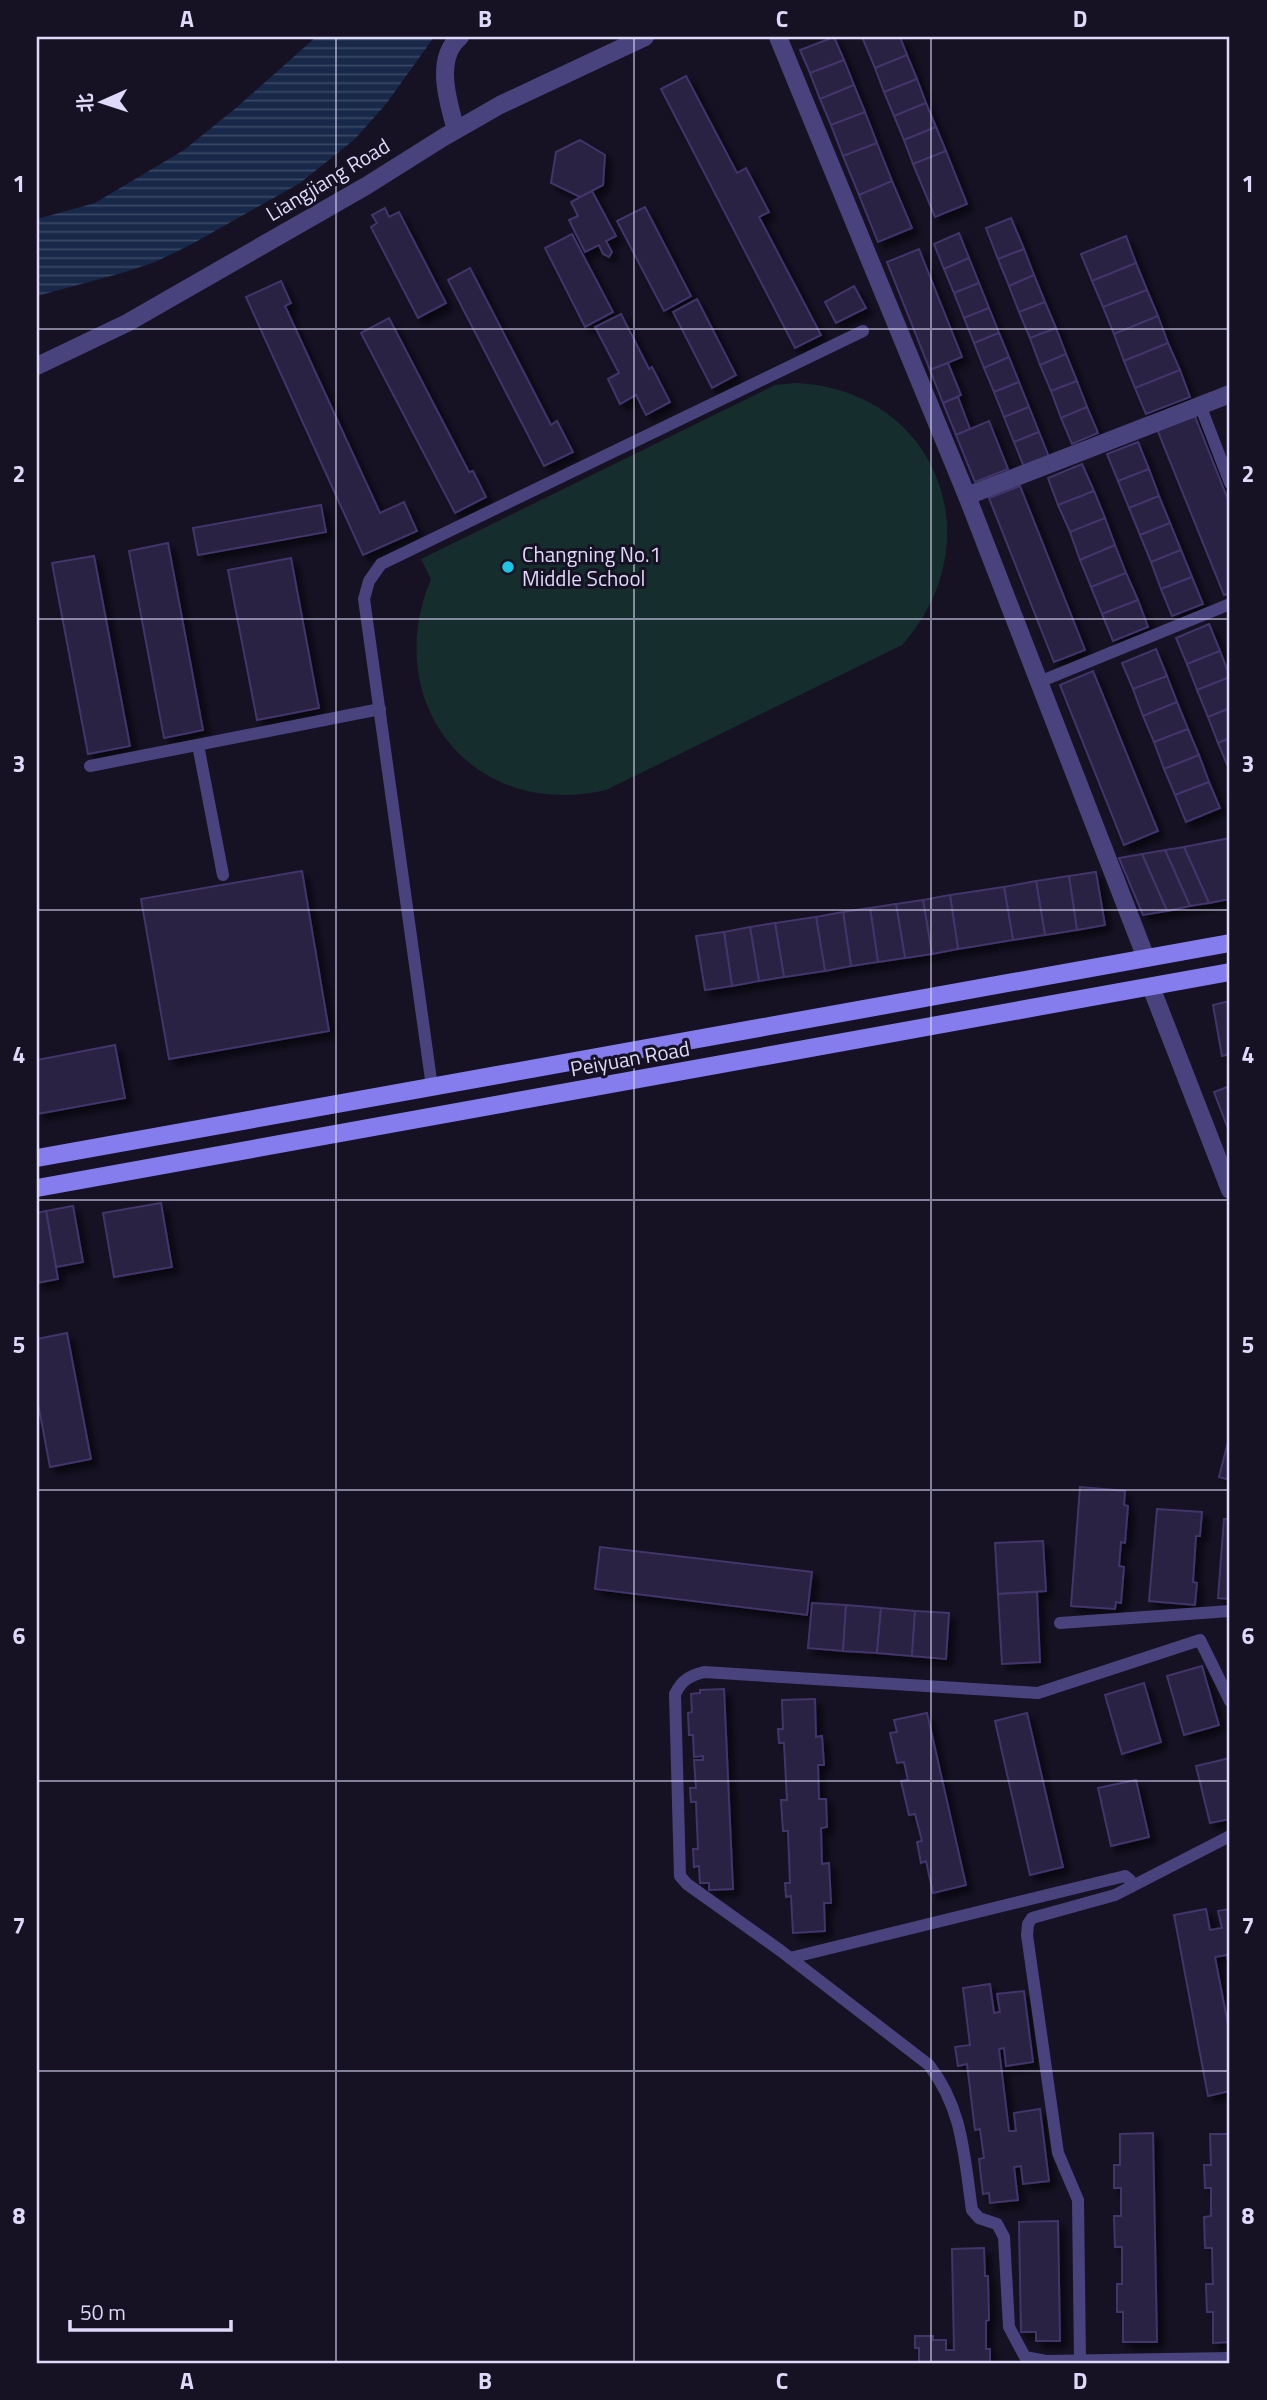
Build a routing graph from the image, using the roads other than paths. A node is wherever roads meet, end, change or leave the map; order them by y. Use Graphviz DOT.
graph roads {
  1 [pos="460,37"];
  2 [pos="645,37"];
  3 [pos="778,37"];
  4 [pos="456,130"];
  5 [pos="863,331"];
  6 [pos="37,366"];
  7 [pos="1230,394"];
  8 [pos="1200,405"];
  9 [pos="1230,483"];
  10 [pos="967,496"];
  11 [pos="1230,604"];
  12 [pos="1039,682"];
  13 [pos="380,709"];
  14 [pos="198,745"];
  15 [pos="90,766"];
  16 [pos="223,875"];
  17 [pos="1230,943"];
  18 [pos="1146,958"];
  19 [pos="1230,972"];
  20 [pos="1151,987"];
  21 [pos="432,1087"];
  22 [pos="37,1158"];
  23 [pos="37,1188"];
  24 [pos="1230,1190"];
  25 [pos="1230,1611"];
  26 [pos="1060,1623"];
  27 [pos="1230,1701"];
  28 [pos="1230,1836"];
  29 [pos="1130,1887"];
  30 [pos="790,1958"];
  31 [pos="1230,2358"];
  32 [pos="1080,2360"];
  33 [pos="1044,2362"];
  1 -- 4 [label="street"];
  2 -- 4 [label="street, Liangjiang Road"];
  3 -- 10 [label="street"];
  4 -- 6 [label="street, Liangjiang Road"];
  5 -- 13 [label="lane"];
  7 -- 8 [label="street"];
  8 -- 9 [label="lane"];
  8 -- 10 [label="street"];
  10 -- 12 [label="street"];
  11 -- 12 [label="lane"];
  12 -- 18 [label="street"];
  13 -- 14 [label="lane"];
  13 -- 21 [label="lane"];
  14 -- 15 [label="lane"];
  14 -- 16 [label="lane"];
  17 -- 18 [label="main road, Peiyuan Road"];
  18 -- 21 [label="main road, Peiyuan Road"];
  19 -- 20 [label="main road, Peiyuan Road"];
  20 -- 23 [label="main road, Peiyuan Road"];
  20 -- 24 [label="street"];
  21 -- 22 [label="main road, Peiyuan Road"];
  25 -- 26 [label="lane"];
  27 -- 30 [label="lane"];
  28 -- 29 [label="lane"];
  29 -- 30 [label="lane"];
  29 -- 32 [label="lane"];
  30 -- 33 [label="lane"];
  31 -- 32 [label="lane"];
  32 -- 33 [label="lane"];
}
